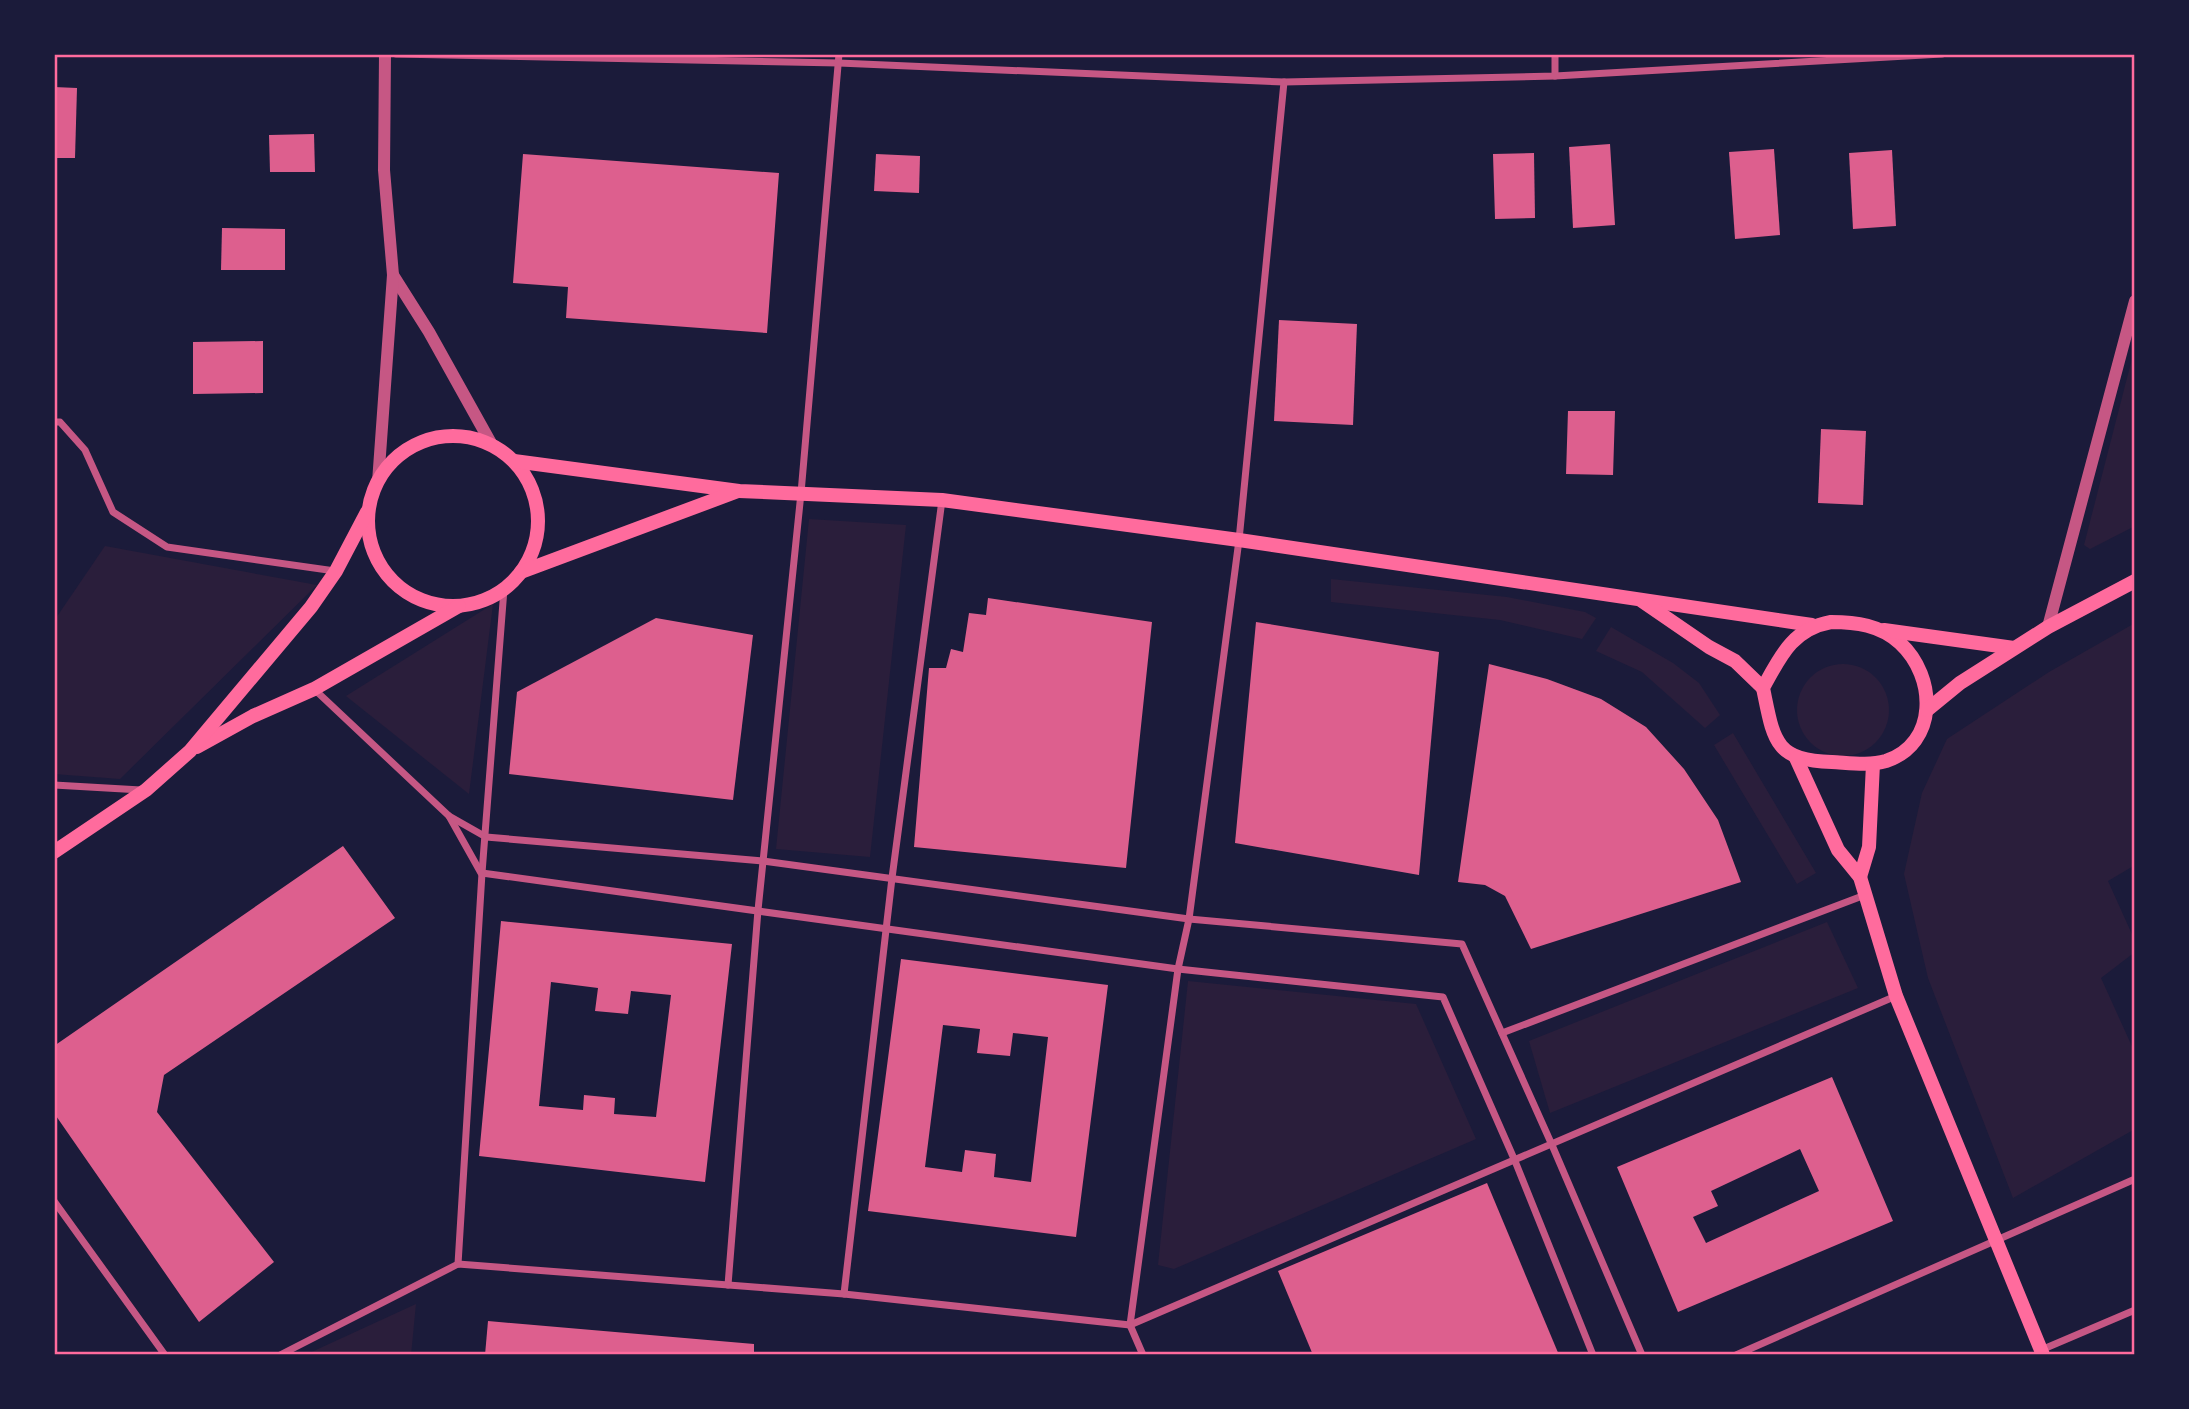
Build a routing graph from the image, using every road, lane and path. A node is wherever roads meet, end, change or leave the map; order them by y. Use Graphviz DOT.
graph roads {
  1 [pos="385,54"];
  2 [pos="396,54"];
  3 [pos="839,54"];
  4 [pos="1555,54"];
  5 [pos="1942,54"];
  6 [pos="839,63"];
  7 [pos="1555,76"];
  8 [pos="1284,82"];
  9 [pos="393,275"];
  10 [pos="2135,300"];
  11 [pos="54,422"];
  12 [pos="492,445"];
  13 [pos="514,461"];
  14 [pos="378,482"];
  15 [pos="739,491"];
  16 [pos="801,493"];
  17 [pos="942,500"];
  18 [pos="369,507"];
  19 [pos="1239,540"];
  20 [pos="336,571"];
  21 [pos="521,572"];
  22 [pos="2135,581"];
  23 [pos="504,589"];
  24 [pos="1640,600"];
  25 [pos="459,606"];
  26 [pos="1812,625"];
  27 [pos="2048,626"];
  28 [pos="1880,630"];
  29 [pos="2014,648"];
  30 [pos="1763,688"];
  31 [pos="314,689"];
  32 [pos="1927,710"];
  33 [pos="190,751"];
  34 [pos="1796,758"];
  35 [pos="1872,764"];
  36 [pos="54,785"];
  37 [pos="146,790"];
  38 [pos="449,816"];
  39 [pos="486,837"];
  40 [pos="54,852"];
  41 [pos="763,860"];
  42 [pos="482,873"];
  43 [pos="1860,877"];
  44 [pos="892,878"];
  45 [pos="1865,895"];
  46 [pos="758,910"];
  47 [pos="1189,919"];
  48 [pos="887,927"];
  49 [pos="1178,969"];
  50 [pos="1896,996"];
  51 [pos="1502,1033"];
  52 [pos="1552,1145"];
  53 [pos="1515,1161"];
  54 [pos="2135,1179"];
  55 [pos="54,1201"];
  56 [pos="1997,1242"];
  57 [pos="457,1264"];
  58 [pos="728,1285"];
  59 [pos="844,1294"];
  60 [pos="2135,1310"];
  61 [pos="1130,1325"];
  62 [pos="2042,1352"];
  63 [pos="165,1355"];
  64 [pos="279,1355"];
  65 [pos="1143,1355"];
  66 [pos="1593,1355"];
  67 [pos="1642,1355"];
  68 [pos="1736,1355"];
  1 -- 9 [label="street"];
  2 -- 6 [label="street"];
  3 -- 6 [label="street"];
  4 -- 7 [label="street"];
  5 -- 7 [label="street"];
  6 -- 8 [label="street"];
  6 -- 16 [label="street"];
  7 -- 8 [label="street"];
  8 -- 19 [label="street"];
  9 -- 12 [label="street"];
  9 -- 14 [label="street"];
  10 -- 27 [label="street"];
  11 -- 20 [label="street"];
  12 -- 13 [label="main road"];
  12 -- 14 [label="main road"];
  13 -- 15 [label="main road"];
  13 -- 21 [label="main road"];
  14 -- 18 [label="main road"];
  15 -- 16 [label="main road"];
  15 -- 21 [label="main road"];
  16 -- 17 [label="main road"];
  16 -- 41 [label="street"];
  17 -- 19 [label="main road"];
  17 -- 44 [label="street"];
  18 -- 20 [label="main road"];
  18 -- 25 [label="main road"];
  19 -- 24 [label="main road"];
  19 -- 47 [label="street"];
  20 -- 33 [label="main road"];
  21 -- 23 [label="main road"];
  22 -- 27 [label="main road"];
  23 -- 25 [label="main road"];
  23 -- 39 [label="street"];
  24 -- 26 [label="main road"];
  24 -- 30 [label="main road"];
  25 -- 31 [label="main road"];
  26 -- 28 [label="main road"];
  26 -- 30 [label="main road"];
  27 -- 29 [label="main road"];
  28 -- 29 [label="main road"];
  28 -- 32 [label="main road"];
  29 -- 32 [label="main road"];
  30 -- 34 [label="main road"];
  31 -- 33 [label="main road"];
  31 -- 38 [label="street"];
  32 -- 35 [label="main road"];
  33 -- 37 [label="main road"];
  34 -- 35 [label="main road"];
  34 -- 43 [label="main road"];
  35 -- 43 [label="main road"];
  36 -- 37 [label="street"];
  37 -- 40 [label="main road"];
  38 -- 39 [label="street"];
  38 -- 42 [label="street"];
  39 -- 41 [label="street"];
  39 -- 42 [label="street"];
  41 -- 44 [label="street"];
  41 -- 46 [label="street"];
  42 -- 46 [label="street"];
  42 -- 57 [label="street"];
  43 -- 45 [label="main road"];
  44 -- 47 [label="street"];
  44 -- 48 [label="street"];
  45 -- 50 [label="main road"];
  45 -- 51 [label="street"];
  46 -- 48 [label="street"];
  46 -- 58 [label="street"];
  47 -- 49 [label="street"];
  47 -- 51 [label="street"];
  48 -- 49 [label="street"];
  48 -- 59 [label="street"];
  49 -- 53 [label="street"];
  49 -- 61 [label="street"];
  50 -- 52 [label="street"];
  50 -- 56 [label="main road"];
  51 -- 52 [label="street"];
  52 -- 53 [label="street"];
  52 -- 67 [label="street"];
  53 -- 61 [label="street"];
  53 -- 66 [label="street"];
  54 -- 56 [label="street"];
  55 -- 63 [label="street"];
  56 -- 62 [label="main road"];
  56 -- 68 [label="street"];
  57 -- 58 [label="street"];
  57 -- 64 [label="street"];
  58 -- 59 [label="street"];
  59 -- 61 [label="street"];
  60 -- 62 [label="street"];
  61 -- 65 [label="street"];
}
